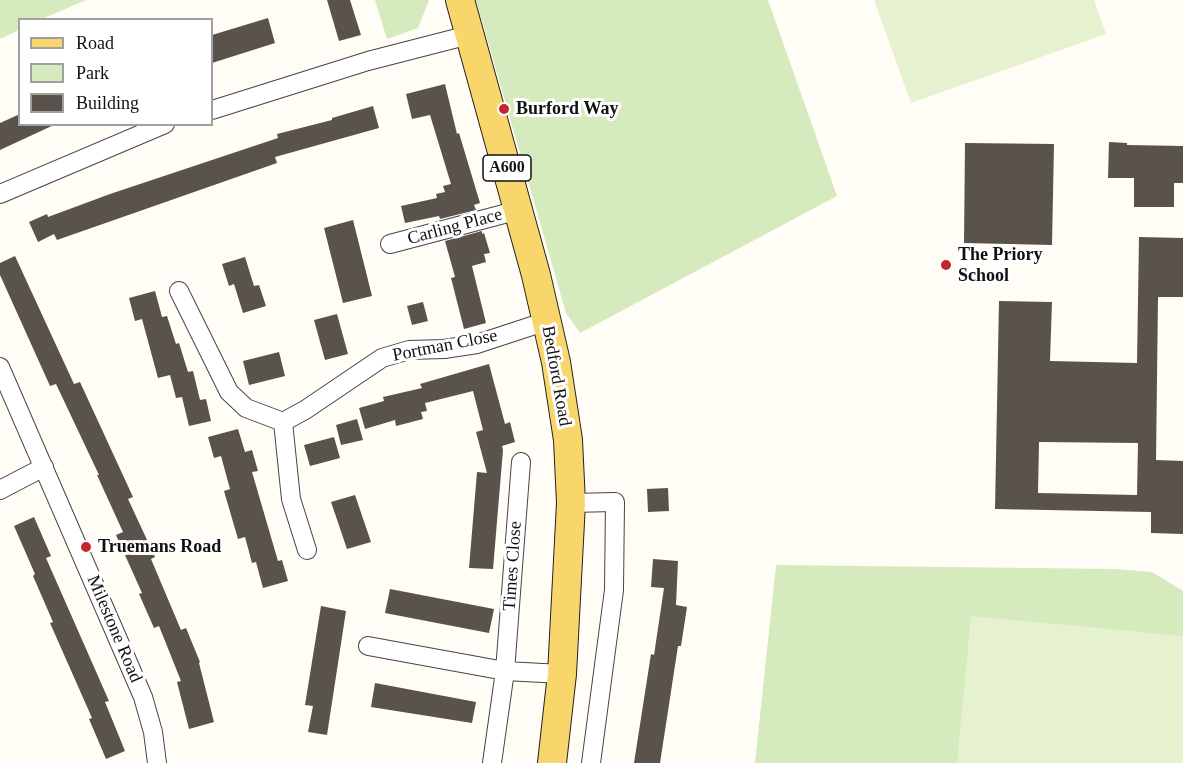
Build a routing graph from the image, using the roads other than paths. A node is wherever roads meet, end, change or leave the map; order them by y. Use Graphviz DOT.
graph roads {
  1 [pos="460,0"];
  2 [pos="469,35"];
  3 [pos="213,110"];
  4 [pos="160,126"];
  5 [pos="0,194"];
  6 [pos="519,210"];
  7 [pos="390,244"];
  8 [pos="179,291"];
  9 [pos="547,321"];
  10 [pos="0,367"];
  11 [pos="284,422"];
  12 [pos="520,462"];
  13 [pos="44,466"];
  14 [pos="0,490"];
  15 [pos="571,503"];
  16 [pos="307,550"];
  17 [pos="368,646"];
  18 [pos="505,671"];
  19 [pos="562,674"];
  20 [pos="158,763"];
  21 [pos="492,763"];
  22 [pos="552,763"];
  23 [pos="591,763"];
  1 -- 2 [label="main road, Bedford Road / A600"];
  2 -- 3 [label="street"];
  2 -- 6 [label="main road, Bedford Road / A600"];
  4 -- 5 [label="street"];
  6 -- 7 [label="street, Carling Place"];
  6 -- 9 [label="main road, Bedford Road / A600"];
  8 -- 11 [label="street"];
  9 -- 11 [label="street, Portman Close"];
  9 -- 15 [label="main road, Bedford Road / A600"];
  10 -- 13 [label="street, Milestone Road"];
  11 -- 16 [label="street"];
  12 -- 18 [label="street, Times Close"];
  13 -- 14 [label="street"];
  13 -- 20 [label="street, Milestone Road"];
  15 -- 19 [label="main road, Bedford Road / A600"];
  15 -- 23 [label="street"];
  17 -- 18 [label="street"];
  18 -- 19 [label="street"];
  18 -- 21 [label="street, Times Close"];
  19 -- 22 [label="main road, Bedford Road / A600"];
}
